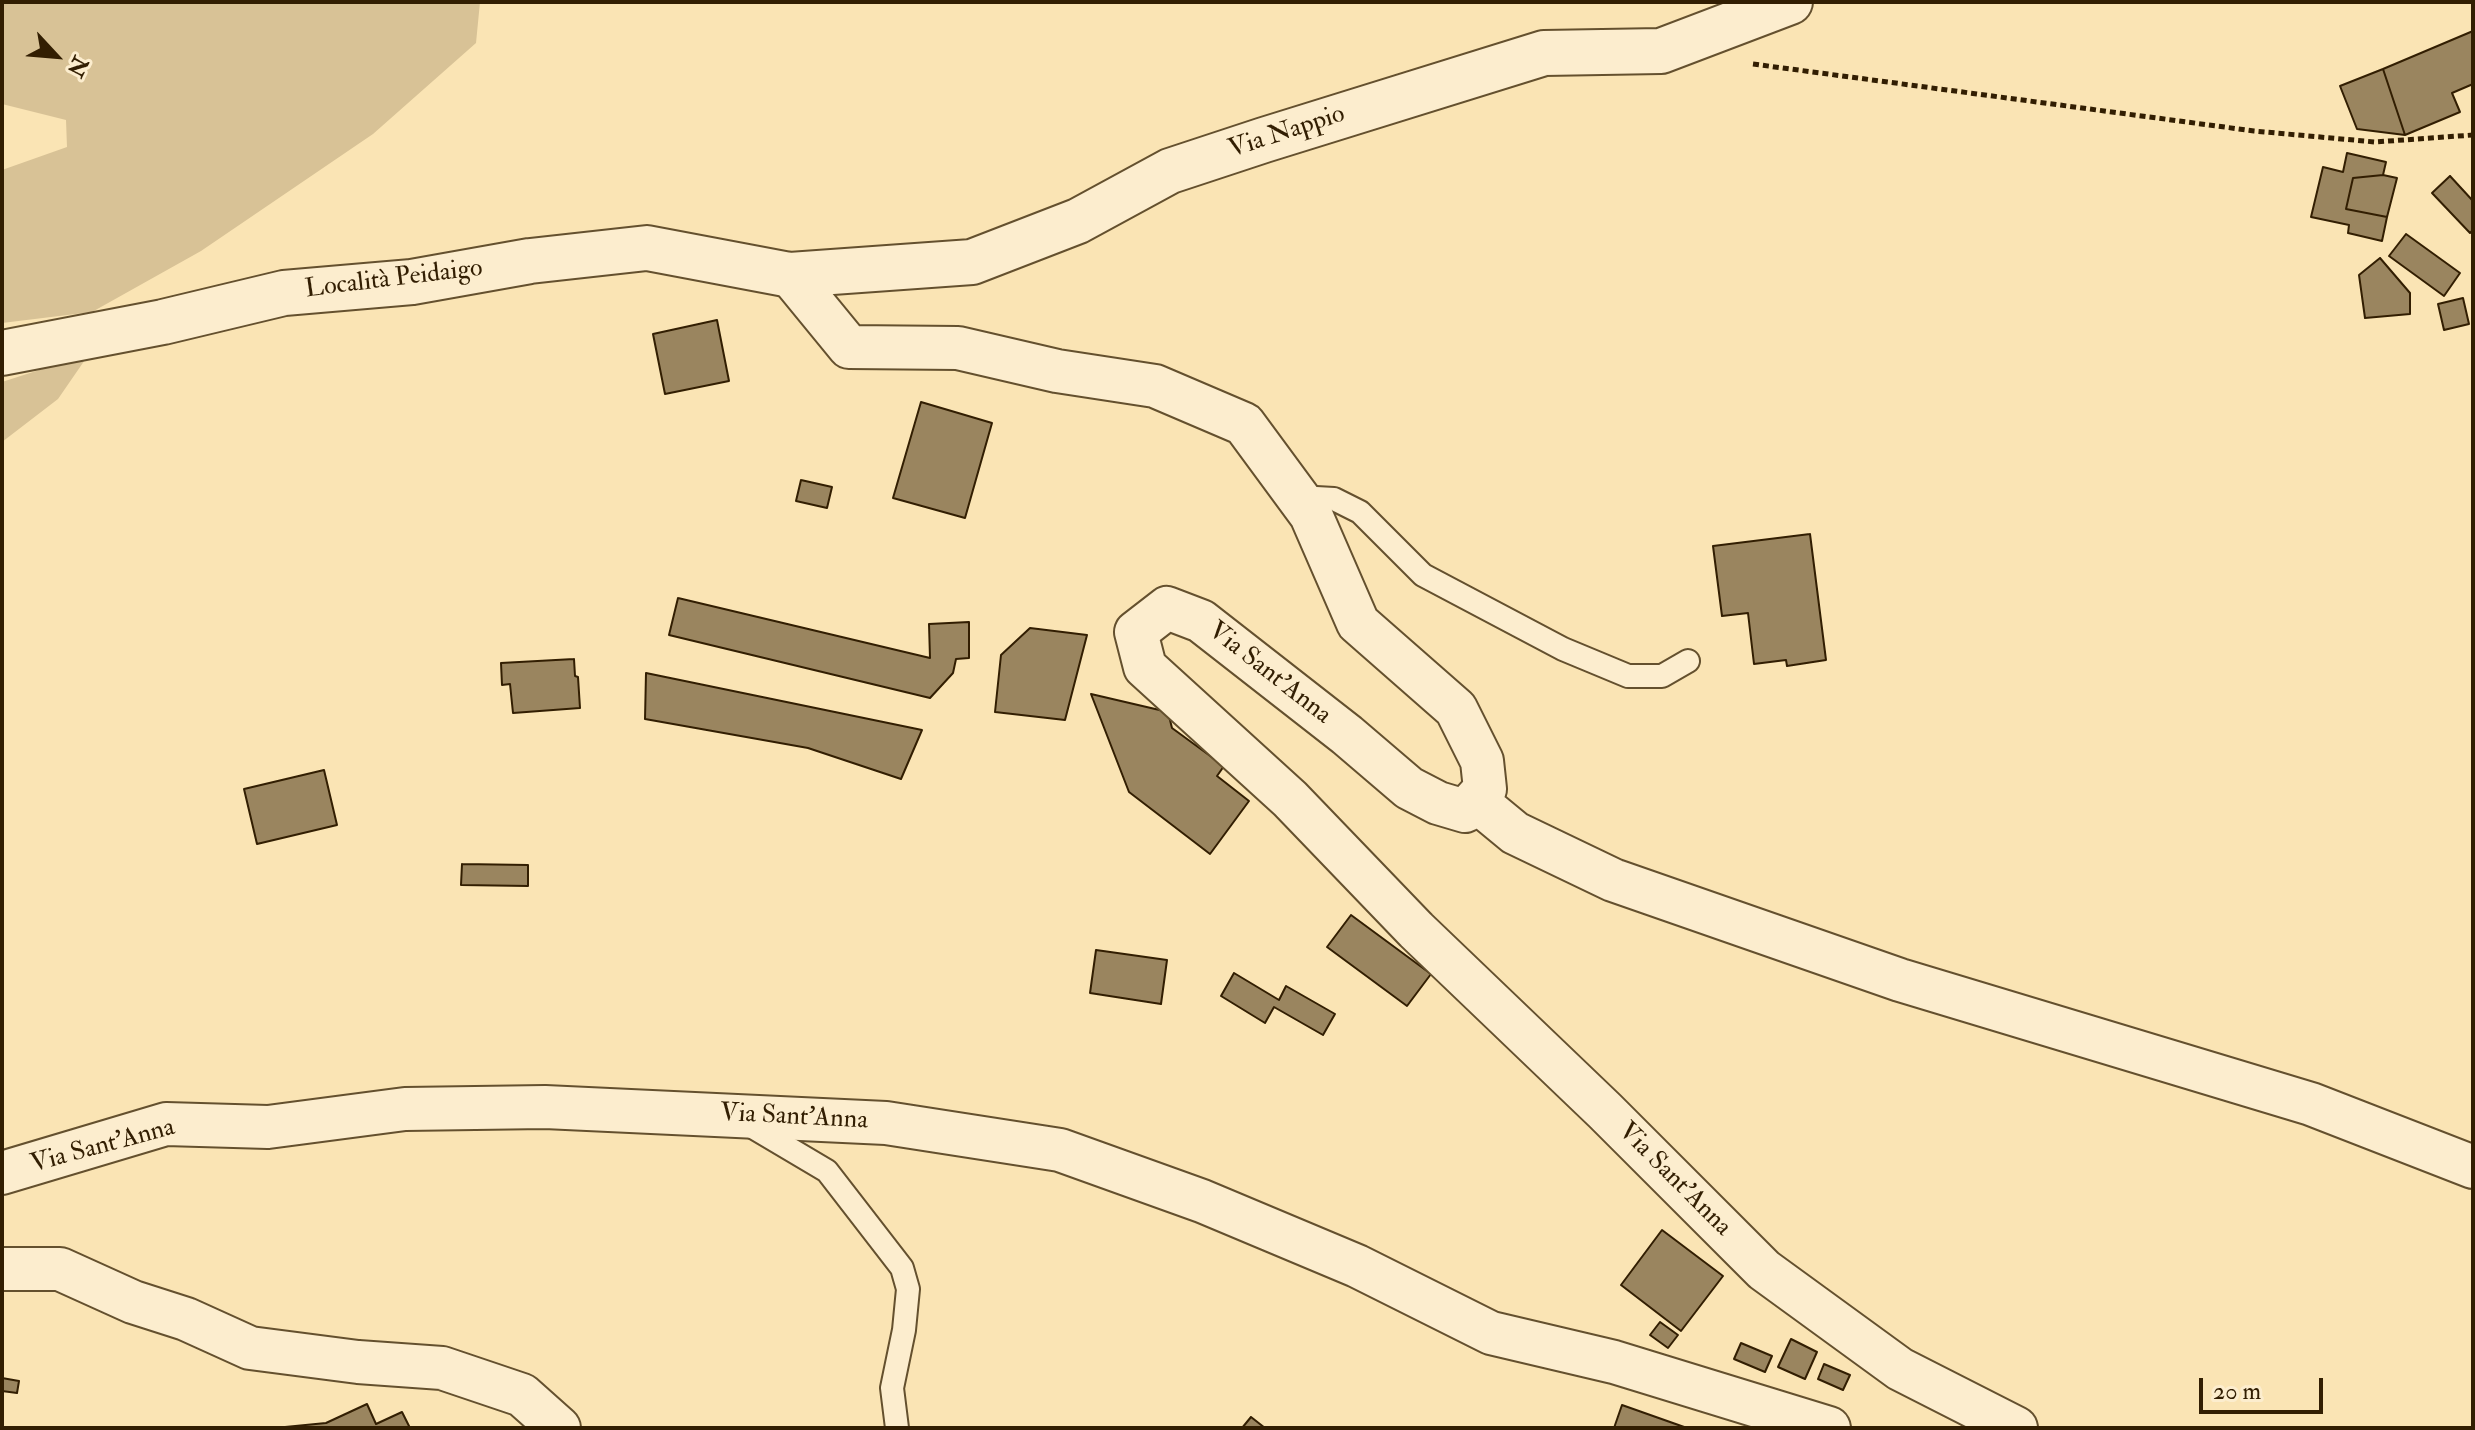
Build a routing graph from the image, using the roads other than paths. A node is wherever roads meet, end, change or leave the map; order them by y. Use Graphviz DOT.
graph roads {
  1 [pos="1790,2"];
  2 [pos="790,275"];
  3 [pos="2,353"];
  4 [pos="1298,497"];
  5 [pos="1688,661"];
  6 [pos="1475,800"];
  7 [pos="732,1115"];
  8 [pos="2473,1167"];
  9 [pos="2,1173"];
  10 [pos="2,1269"];
  11 [pos="559,1428"];
  12 [pos="897,1428"];
  13 [pos="1829,1428"];
  14 [pos="2016,1428"];
  1 -- 2 [label="street, Via Nappio"];
  2 -- 3 [label="street, Località Peidaigo"];
  2 -- 4 [label="street"];
  4 -- 5 [label="lane"];
  4 -- 6 [label="street"];
  6 -- 8 [label="street"];
  6 -- 14 [label="street, Via Sant'Anna"];
  7 -- 9 [label="street, Via Sant'Anna"];
  7 -- 12 [label="lane"];
  7 -- 13 [label="street, Via Sant'Anna"];
  10 -- 11 [label="street"];
}
